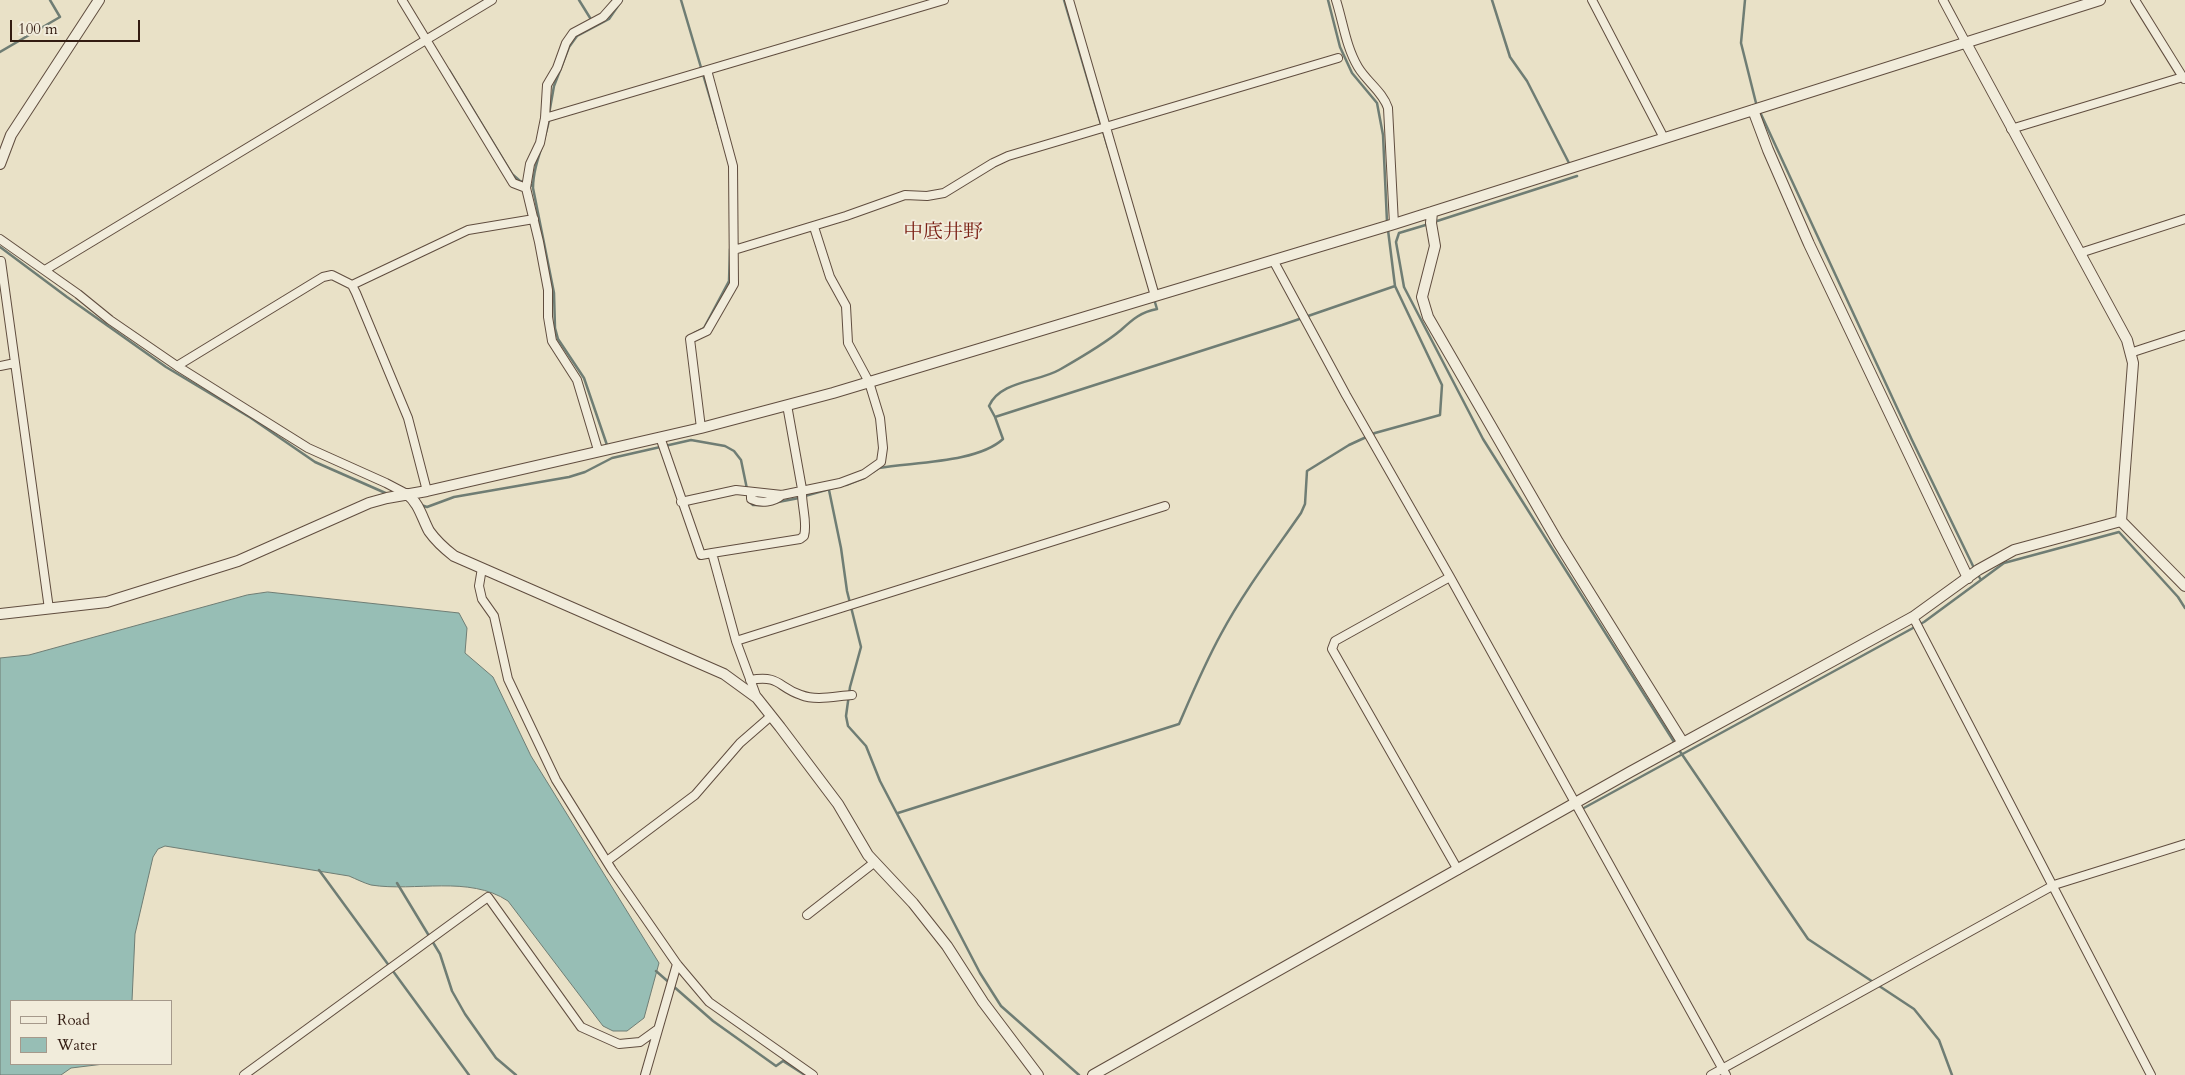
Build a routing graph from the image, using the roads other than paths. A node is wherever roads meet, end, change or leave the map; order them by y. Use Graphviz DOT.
graph roads {
  1 [pos="99,0"];
  2 [pos="402,0"];
  3 [pos="492,0"];
  4 [pos="618,0"];
  5 [pos="944,0"];
  6 [pos="1069,0"];
  7 [pos="1336,0"];
  8 [pos="1592,0"];
  9 [pos="1942,0"];
  10 [pos="2100,0"];
  11 [pos="2136,0"];
  12 [pos="425,40"];
  13 [pos="1966,43"];
  14 [pos="1338,58"];
  15 [pos="707,70"];
  16 [pos="2184,79"];
  17 [pos="1753,110"];
  18 [pos="545,118"];
  19 [pos="1106,128"];
  20 [pos="2011,129"];
  21 [pos="1664,138"];
  22 [pos="0,164"];
  23 [pos="526,188"];
  24 [pos="1432,212"];
  25 [pos="534,219"];
  26 [pos="2185,219"];
  27 [pos="1394,224"];
  28 [pos="814,227"];
  29 [pos="0,239"];
  30 [pos="734,250"];
  31 [pos="2080,253"];
  32 [pos="1273,260"];
  33 [pos="1,261"];
  34 [pos="45,270"];
  35 [pos="352,285"];
  36 [pos="1155,296"];
  37 [pos="2185,335"];
  38 [pos="2130,353"];
  39 [pos="15,363"];
  40 [pos="0,366"];
  41 [pos="177,366"];
  42 [pos="869,382"];
  43 [pos="787,405"];
  44 [pos="701,428"];
  45 [pos="660,437"];
  46 [pos="598,450"];
  47 [pos="802,489"];
  48 [pos="427,491"];
  49 [pos="407,494"];
  50 [pos="681,502"];
  51 [pos="1165,506"];
  52 [pos="2120,520"];
  53 [pos="712,553"];
  54 [pos="482,568"];
  55 [pos="1450,576"];
  56 [pos="1968,578"];
  57 [pos="2185,586"];
  58 [pos="49,608"];
  59 [pos="0,614"];
  60 [pos="1914,617"];
  61 [pos="736,641"];
  62 [pos="750,680"];
  63 [pos="852,696"];
  64 [pos="757,698"];
  65 [pos="771,716"];
  66 [pos="1683,743"];
  67 [pos="1574,804"];
  68 [pos="2185,844"];
  69 [pos="607,861"];
  70 [pos="875,862"];
  71 [pos="1458,870"];
  72 [pos="2054,885"];
  73 [pos="807,915"];
  74 [pos="677,964"];
  75 [pos="658,1029"];
  76 [pos="1724,1072"];
  77 [pos="244,1075"];
  78 [pos="645,1075"];
  79 [pos="814,1075"];
  80 [pos="1038,1075"];
  81 [pos="1093,1075"];
  82 [pos="1711,1075"];
  83 [pos="2151,1075"];
  1 -- 22 [label="street"];
  2 -- 12 [label="street"];
  3 -- 12 [label="street"];
  4 -- 18 [label="street"];
  5 -- 15 [label="street"];
  6 -- 19 [label="street"];
  7 -- 27 [label="street"];
  8 -- 21 [label="street"];
  9 -- 13 [label="street"];
  10 -- 13 [label="street"];
  11 -- 16 [label="street"];
  12 -- 23 [label="street"];
  12 -- 34 [label="street"];
  13 -- 17 [label="street"];
  13 -- 20 [label="street"];
  14 -- 19 [label="street"];
  15 -- 18 [label="street"];
  15 -- 30 [label="street"];
  16 -- 20 [label="street"];
  17 -- 21 [label="street"];
  17 -- 56 [label="street"];
  18 -- 23 [label="street"];
  19 -- 28 [label="street"];
  19 -- 36 [label="street"];
  20 -- 31 [label="street"];
  21 -- 24 [label="street"];
  23 -- 25 [label="street"];
  24 -- 27 [label="street"];
  24 -- 66 [label="street"];
  25 -- 35 [label="street"];
  25 -- 46 [label="street"];
  26 -- 31 [label="street"];
  27 -- 32 [label="street"];
  28 -- 30 [label="street"];
  28 -- 42 [label="street"];
  29 -- 34 [label="street"];
  30 -- 44 [label="street"];
  31 -- 38 [label="street"];
  32 -- 36 [label="street"];
  32 -- 55 [label="street"];
  33 -- 39 [label="street"];
  34 -- 41 [label="street"];
  35 -- 41 [label="street"];
  35 -- 48 [label="street"];
  36 -- 42 [label="street"];
  37 -- 38 [label="street"];
  38 -- 52 [label="street"];
  39 -- 40 [label="street"];
  39 -- 58 [label="street"];
  41 -- 49 [label="street"];
  42 -- 43 [label="street"];
  42 -- 47 [label="street"];
  43 -- 44 [label="street"];
  43 -- 47 [label="street"];
  44 -- 45 [label="street"];
  45 -- 46 [label="street"];
  45 -- 50 [label="street"];
  46 -- 48 [label="street"];
  47 -- 50 [label="street"];
  47 -- 53 [label="street"];
  48 -- 49 [label="street"];
  49 -- 54 [label="street"];
  49 -- 58 [label="street"];
  50 -- 53 [label="street"];
  51 -- 61 [label="street"];
  52 -- 56 [label="street"];
  52 -- 57 [label="street"];
  53 -- 61 [label="street"];
  54 -- 64 [label="street"];
  54 -- 69 [label="street"];
  55 -- 67 [label="street"];
  55 -- 71 [label="street"];
  56 -- 60 [label="street"];
  58 -- 59 [label="street"];
  60 -- 66 [label="street"];
  60 -- 72 [label="street"];
  61 -- 62 [label="street"];
  62 -- 63 [label="street"];
  62 -- 64 [label="street"];
  64 -- 65 [label="street"];
  65 -- 69 [label="street"];
  65 -- 70 [label="street"];
  66 -- 67 [label="street"];
  67 -- 71 [label="street"];
  67 -- 76 [label="street"];
  68 -- 72 [label="street"];
  69 -- 74 [label="street"];
  70 -- 73 [label="street"];
  70 -- 80 [label="street"];
  71 -- 81 [label="street"];
  72 -- 76 [label="street"];
  72 -- 83 [label="street"];
  74 -- 75 [label="street"];
  74 -- 79 [label="street"];
  75 -- 77 [label="street"];
  75 -- 78 [label="street"];
  76 -- 82 [label="street"];
}
